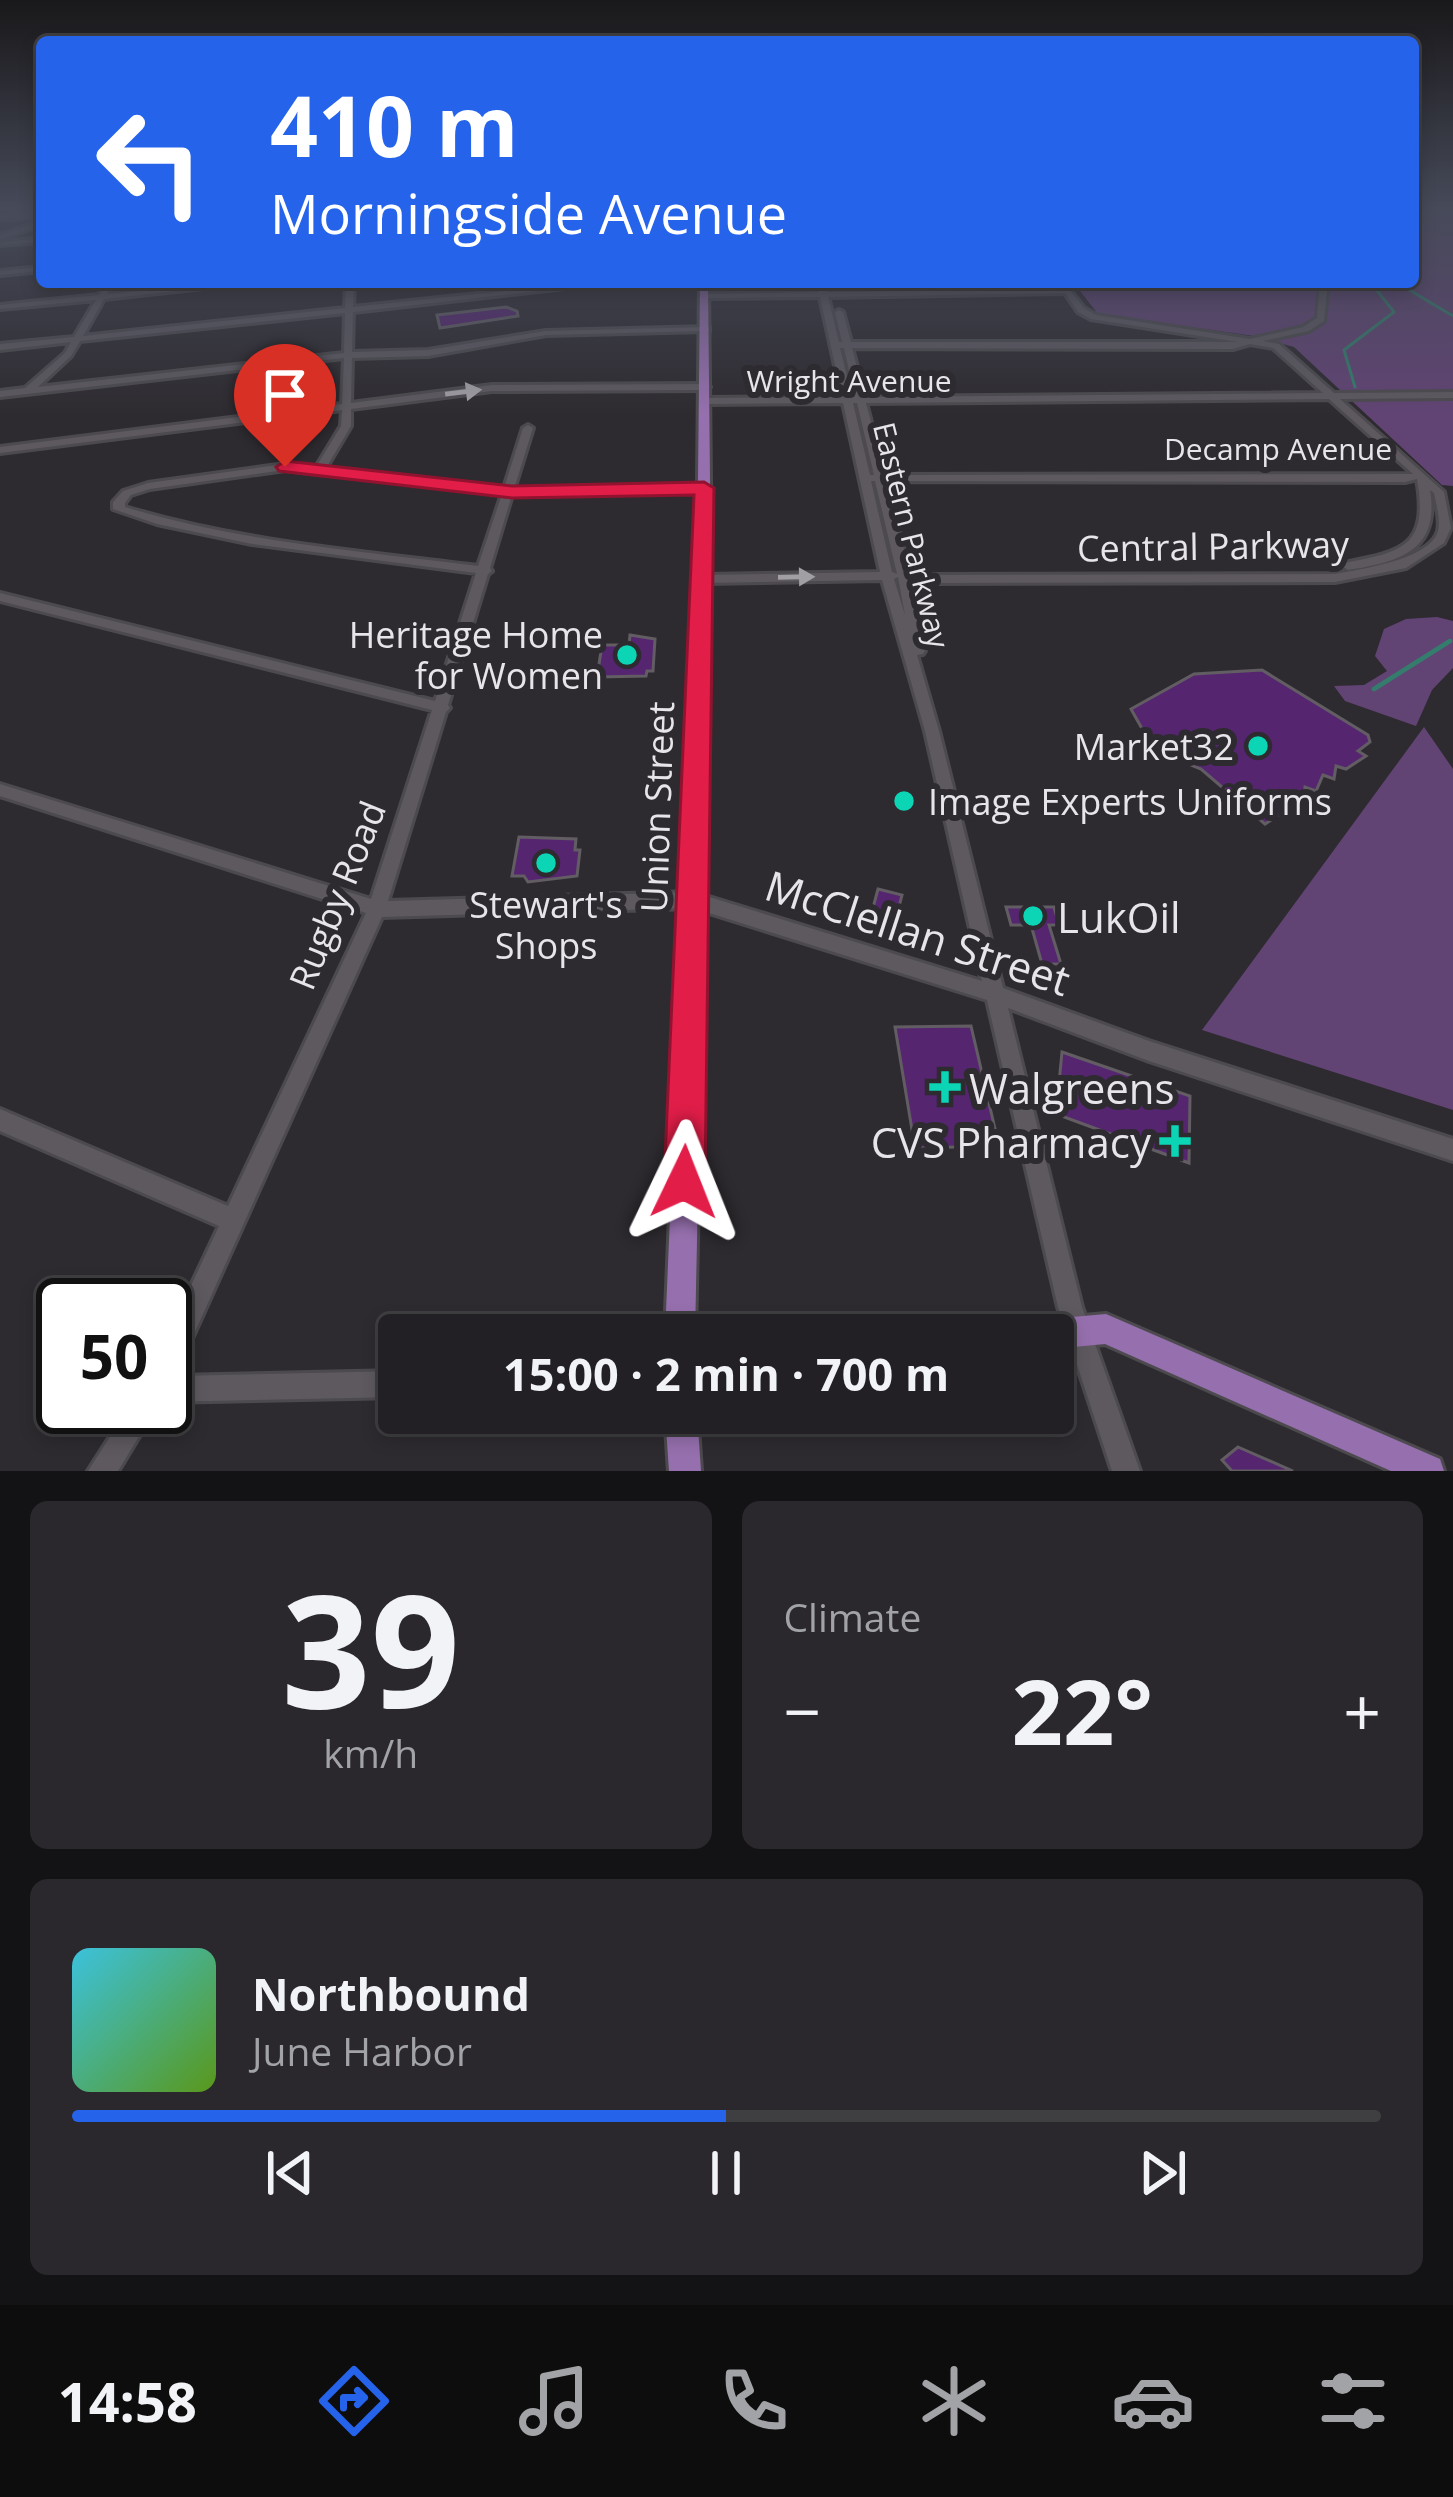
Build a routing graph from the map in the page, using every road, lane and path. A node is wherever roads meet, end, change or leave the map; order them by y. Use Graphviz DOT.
graph roads {
  1 [pos="107,288"];
  2 [pos="193,288"];
  3 [pos="350,288"];
  4 [pos="557,288"];
  5 [pos="946,288"];
  6 [pos="1065,288"];
  7 [pos="1324,288"];
  8 [pos="705,289"];
  9 [pos="828,290"];
  10 [pos="102,297"];
  11 [pos="0,307"];
  12 [pos="350,310"];
  13 [pos="706,328"];
  14 [pos="79,338"];
  15 [pos="1254,341"];
  16 [pos="842,345"];
  17 [pos="0,346"];
  18 [pos="349,355"];
  19 [pos="26,391"];
  20 [pos="0,394"];
  21 [pos="705,394"];
  22 [pos="1453,395"];
  23 [pos="855,400"];
  24 [pos="1339,400"];
  25 [pos="0,404"];
  26 [pos="347,406"];
  27 [pos="528,428"];
  28 [pos="0,450"];
  29 [pos="320,469"];
  30 [pos="1421,475"];
  31 [pos="874,477"];
  32 [pos="704,488"];
  33 [pos="512,492"];
  34 [pos="486,571"];
  35 [pos="904,575"];
  36 [pos="887,576"];
  37 [pos="704,579"];
  38 [pos="0,597"];
  39 [pos="443,708"];
  40 [pos="932,731"];
  41 [pos="0,790"];
  42 [pos="693,900"];
  43 [pos="377,909"];
  44 [pos="992,993"];
  45 [pos="0,1120"];
  46 [pos="1453,1150"];
  47 [pos="233,1220"];
  48 [pos="192,1310"];
  49 [pos="681,1314"];
  50 [pos="1074,1331"];
  51 [pos="1078,1331"];
  52 [pos="378,1384"];
  53 [pos="192,1388"];
  54 [pos="126,1434"];
  55 [pos="682,1434"];
  56 [pos="102,1471"];
  57 [pos="685,1471"];
  58 [pos="1126,1471"];
  59 [pos="1428,1471"];
  1 -- 10 [label="street"];
  2 -- 10 [label="street"];
  3 -- 12 [label="street"];
  4 -- 12 [label="street"];
  5 -- 9 [label="street"];
  6 -- 15 [label="street, Central Parkway"];
  7 -- 15 [label="street"];
  8 -- 9 [label="street"];
  8 -- 13 [label="main road, Union Street"];
  9 -- 16 [label="street, Eastern Parkway"];
  10 -- 11 [label="street"];
  10 -- 14 [label="street"];
  12 -- 14 [label="street"];
  12 -- 18 [label="street"];
  13 -- 18 [label="street"];
  13 -- 21 [label="main road, Union Street"];
  14 -- 17 [label="street"];
  14 -- 19 [label="street"];
  15 -- 16 [label="street"];
  15 -- 24 [label="street, Central Parkway"];
  16 -- 23 [label="street, Eastern Parkway"];
  18 -- 19 [label="street"];
  18 -- 26 [label="street"];
  19 -- 20 [label="street"];
  19 -- 25 [label="street"];
  21 -- 23 [label="street, Wright Avenue"];
  26 -- 21 [label="street, Wright Avenue, one-way"];
  21 -- 32 [label="main road, Union Street"];
  22 -- 24 [label="street, Wright Avenue"];
  23 -- 24 [label="street, Wright Avenue"];
  23 -- 31 [label="street, Eastern Parkway"];
  24 -- 30 [label="street, Central Parkway"];
  26 -- 28 [label="street, Wright Avenue"];
  26 -- 29 [label="street"];
  27 -- 33 [label="street, Rugby Road"];
  29 -- 33 [label="street"];
  29 -- 34 [label="street"];
  30 -- 31 [label="street, Decamp Avenue"];
  30 -- 35 [label="street, Central Parkway"];
  31 -- 35 [label="street, Eastern Parkway"];
  31 -- 36 [label="street, Eastern Parkway"];
  32 -- 33 [label="street"];
  32 -- 37 [label="main road, Union Street"];
  33 -- 34 [label="street, Rugby Road"];
  34 -- 39 [label="street, Rugby Road"];
  35 -- 36 [label="street, Central Parkway"];
  35 -- 40 [label="street, Eastern Parkway"];
  37 -- 36 [label="street, Central Parkway, one-way"];
  36 -- 40 [label="street, Eastern Parkway"];
  37 -- 42 [label="main road, Union Street"];
  38 -- 39 [label="street"];
  39 -- 43 [label="street, Rugby Road"];
  40 -- 44 [label="street, Eastern Parkway"];
  41 -- 43 [label="street, McClellan Street"];
  42 -- 43 [label="street, McClellan Street"];
  42 -- 44 [label="street, McClellan Street"];
  42 -- 49 [label="main road, Union Street"];
  43 -- 47 [label="street, Rugby Road"];
  44 -- 46 [label="street, McClellan Street"];
  44 -- 51 [label="street, Eastern Parkway"];
  45 -- 47 [label="street"];
  47 -- 48 [label="street, Rugby Road"];
  50 -- 51 [label="main road"];
  51 -- 58 [label="street, Eastern Parkway"];
  51 -- 59 [label="main road"];
  52 -- 53 [label="street"];
  54 -- 56 [label="street"];
  55 -- 57 [label="main road"];
}
